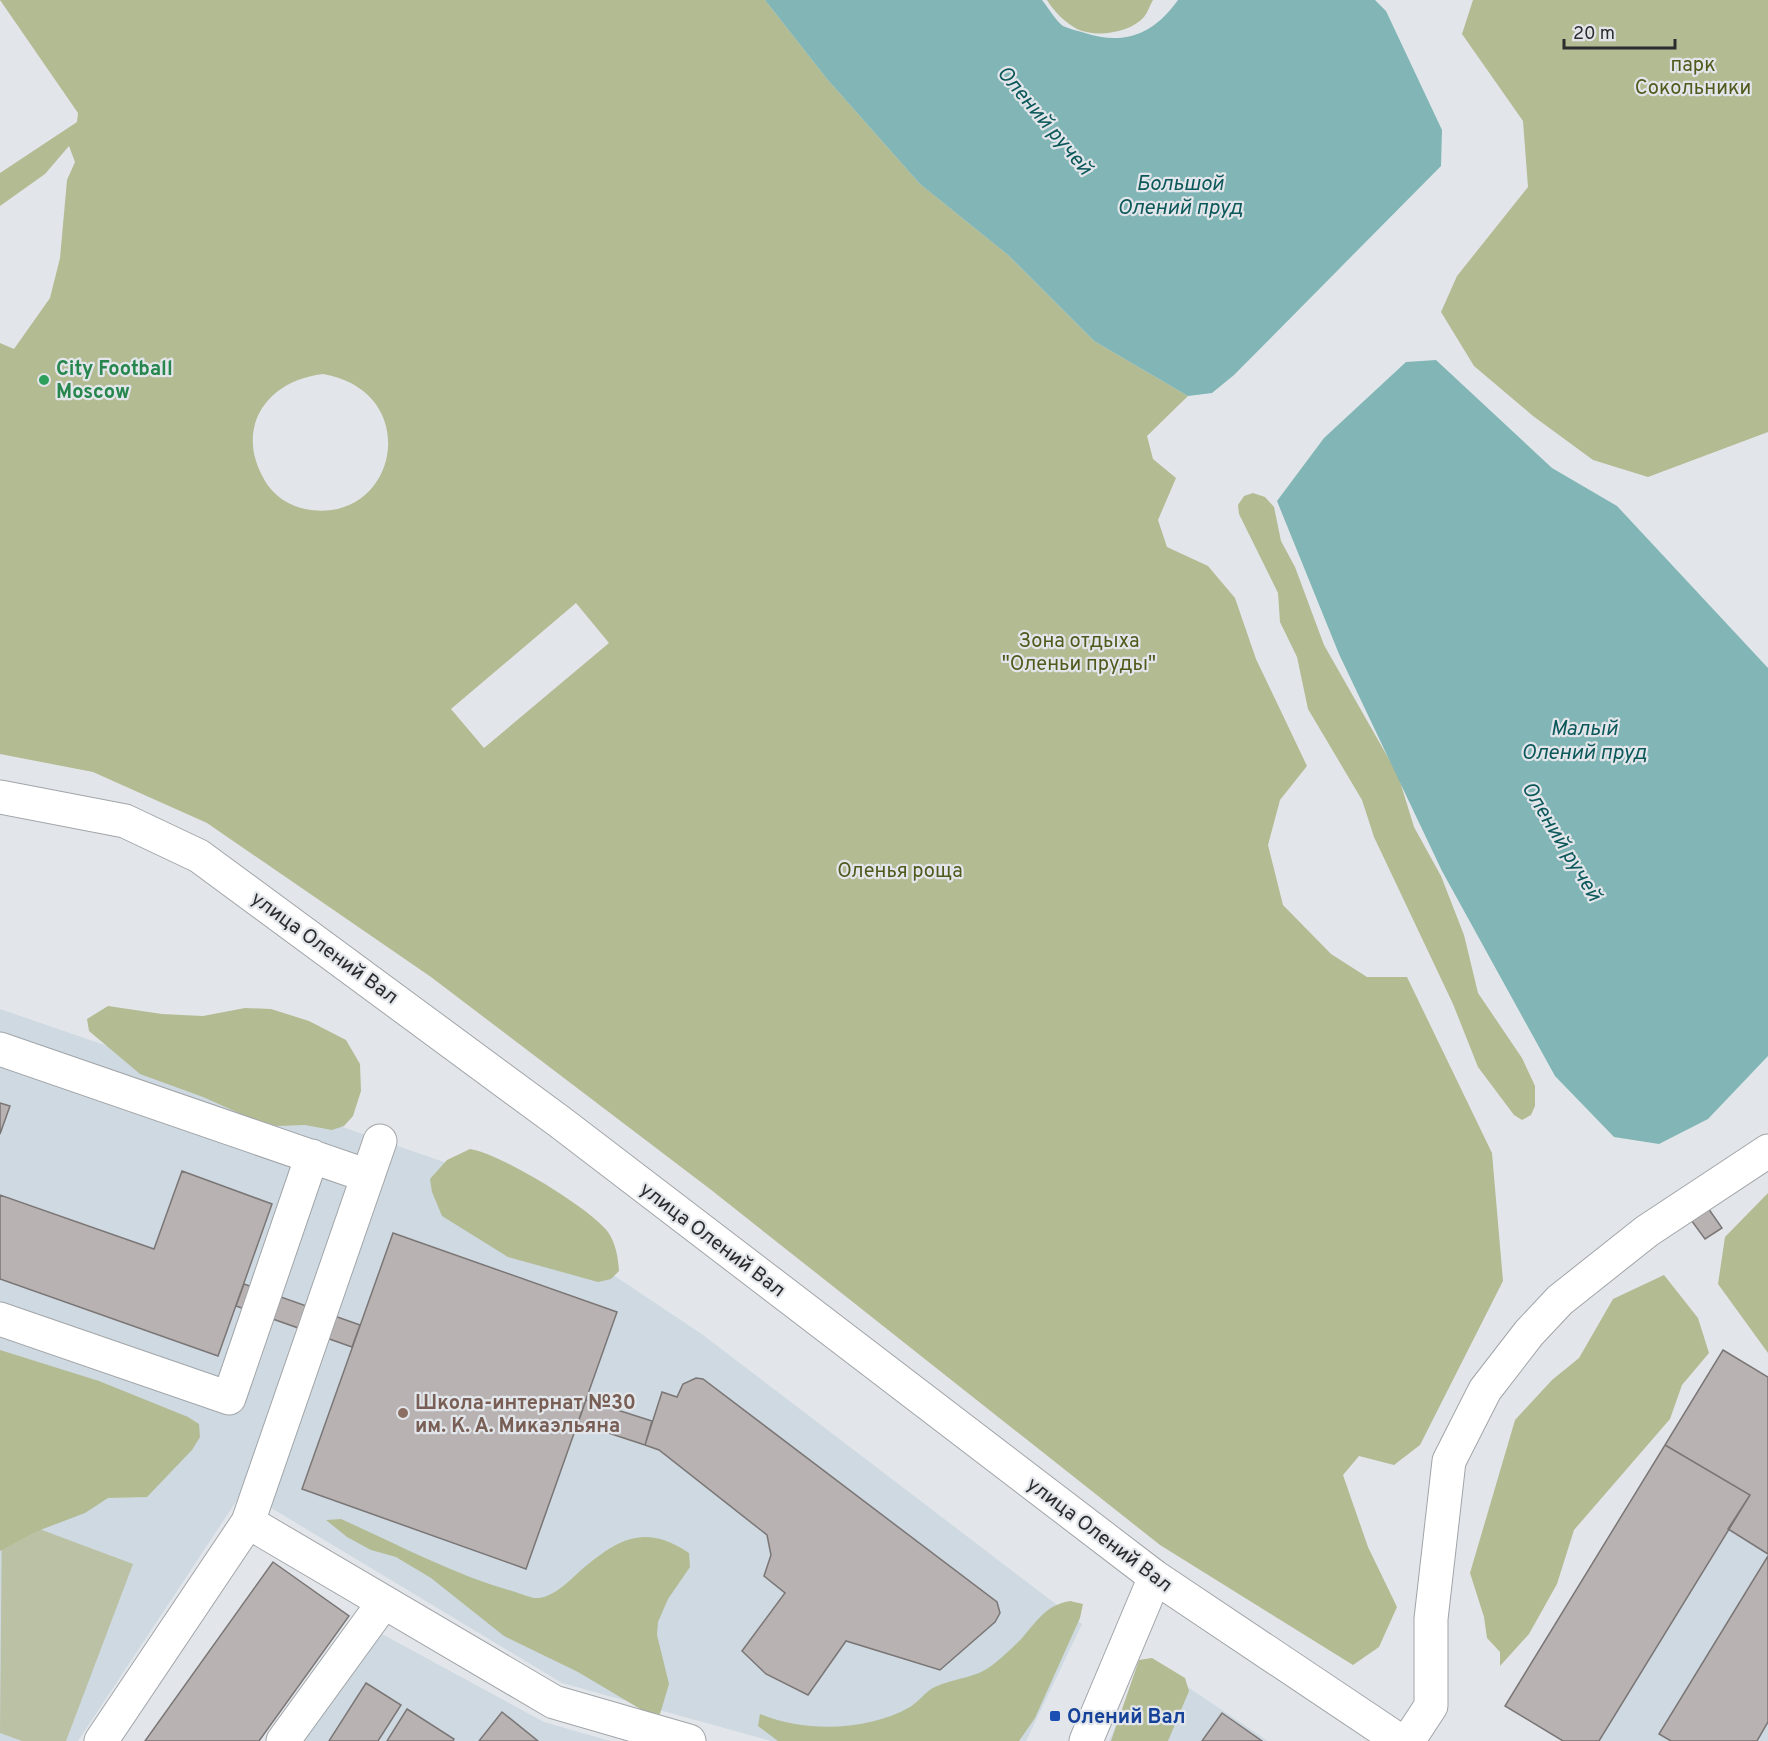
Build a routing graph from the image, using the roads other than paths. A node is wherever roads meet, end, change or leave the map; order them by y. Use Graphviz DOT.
graph roads {
  1 [pos="0,797"];
  2 [pos="0,1049"];
  3 [pos="380,1141"];
  4 [pos="1768,1150"];
  5 [pos="312,1156"];
  6 [pos="368,1176"];
  7 [pos="0,1319"];
  8 [pos="248,1522"];
  9 [pos="1155,1577"];
  10 [pos="384,1602"];
  11 [pos="100,1741"];
  12 [pos="283,1741"];
  13 [pos="689,1741"];
  14 [pos="1086,1741"];
  15 [pos="1400,1741"];
  16 [pos="1408,1741"];
  1 -- 9 [label="main road, улица Олений Вал"];
  2 -- 5 [label="main road"];
  3 -- 6 [label="main road"];
  4 -- 16 [label="main road"];
  5 -- 6 [label="main road"];
  5 -- 7 [label="main road"];
  6 -- 8 [label="main road"];
  8 -- 10 [label="main road"];
  8 -- 11 [label="main road"];
  9 -- 14 [label="main road"];
  9 -- 15 [label="main road, улица Олений Вал"];
  10 -- 12 [label="main road"];
  10 -- 13 [label="main road"];
}
